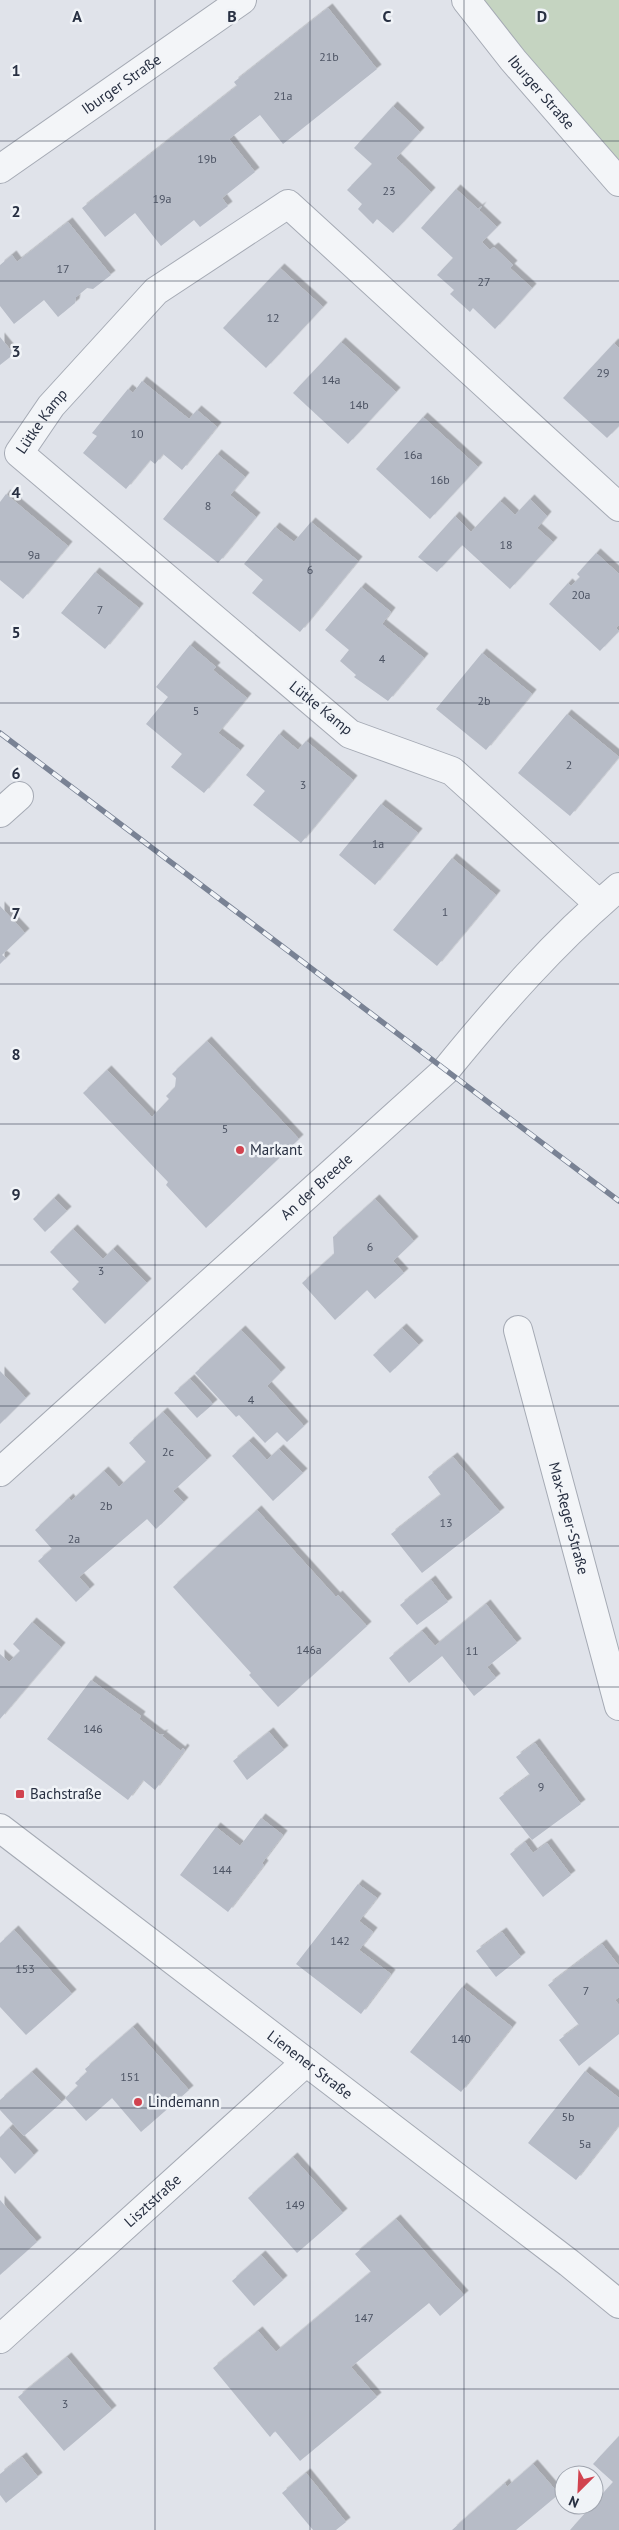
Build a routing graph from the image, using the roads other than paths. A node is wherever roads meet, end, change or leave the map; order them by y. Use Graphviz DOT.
graph roads {
  1 [pos="242,0"];
  2 [pos="466,0"];
  3 [pos="0,169"];
  4 [pos="619,182"];
  5 [pos="619,507"];
  6 [pos="609,896"];
  7 [pos="518,1330"];
  8 [pos="0,1472"];
  9 [pos="619,1706"];
  10 [pos="0,1828"];
  11 [pos="306,2062"];
  12 [pos="619,2304"];
  13 [pos="0,2339"];
  1 -- 3 [label="street, Iburger Straße"];
  2 -- 4 [label="street, Iburger Straße"];
  5 -- 6 [label="street, Lütke Kamp"];
  6 -- 8 [label="street, An der Breede"];
  7 -- 9 [label="street, Max-Reger-Straße"];
  10 -- 11 [label="street, Lienener Straße"];
  11 -- 12 [label="street, Lienener Straße"];
  11 -- 13 [label="street, Lisztstraße"];
}
